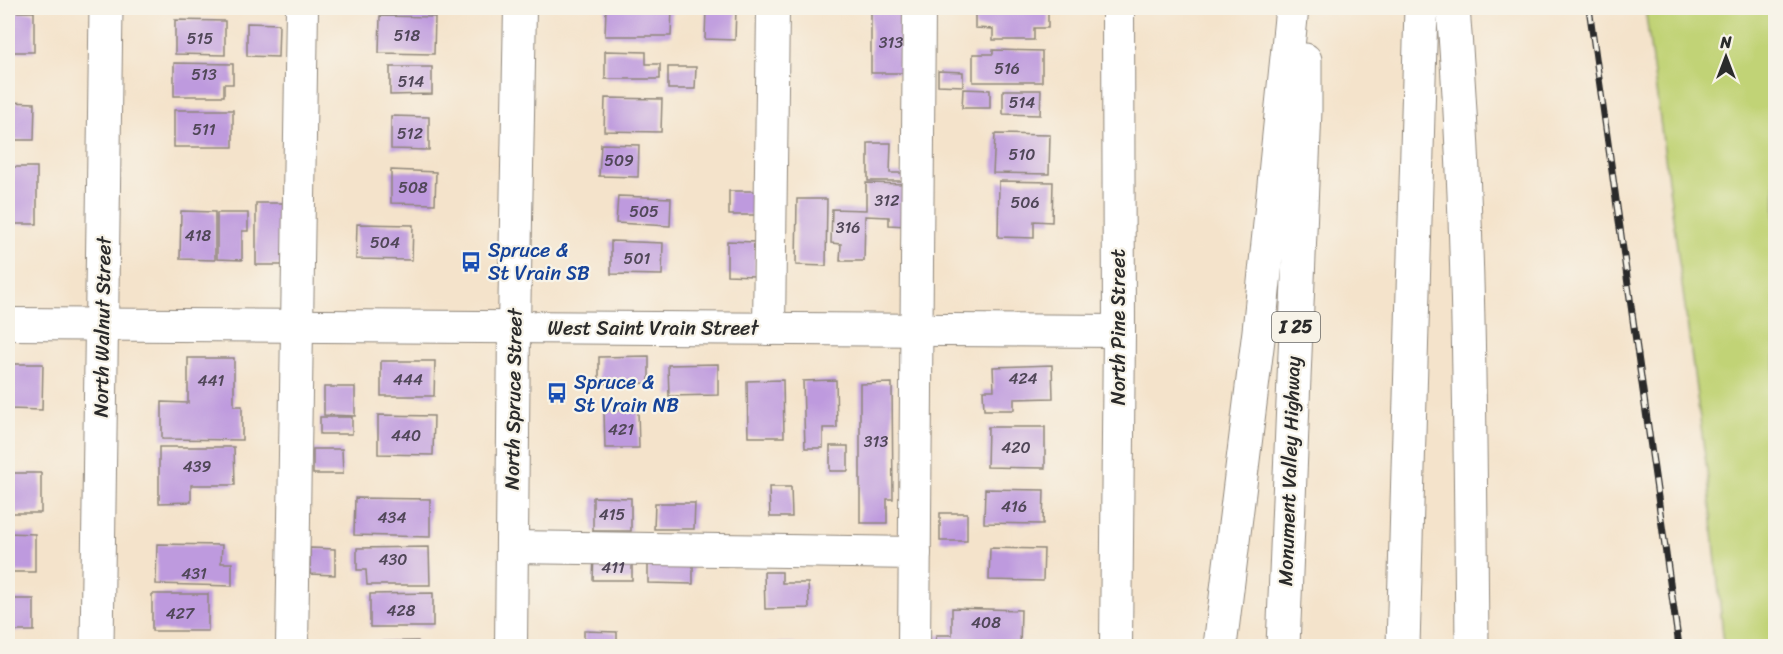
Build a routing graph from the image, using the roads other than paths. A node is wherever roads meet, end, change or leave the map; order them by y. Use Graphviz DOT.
graph roads {
  1 [pos="106,8"];
  2 [pos="302,8"];
  3 [pos="520,8"];
  4 [pos="773,8"];
  5 [pos="919,8"];
  6 [pos="1118,8"];
  7 [pos="1292,8"];
  8 [pos="1305,8"];
  9 [pos="1421,8"];
  10 [pos="1454,8"];
  11 [pos="8,324"];
  12 [pos="102,324"];
  13 [pos="298,326"];
  14 [pos="514,327"];
  15 [pos="769,329"];
  16 [pos="917,330"];
  17 [pos="1119,332"];
  18 [pos="512,548"];
  19 [pos="915,553"];
  20 [pos="97,646"];
  21 [pos="292,646"];
  22 [pos="511,646"];
  23 [pos="914,646"];
  24 [pos="1116,646"];
  25 [pos="1220,646"];
  26 [pos="1283,646"];
  27 [pos="1403,646"];
  28 [pos="1472,646"];
  1 -- 12 [label="main road, North Walnut Street"];
  2 -- 13 [label="street"];
  3 -- 14 [label="street, North Spruce Street"];
  4 -- 15 [label="street"];
  5 -- 16 [label="street"];
  6 -- 17 [label="street, North Pine Street"];
  7 -- 25 [label="main road"];
  8 -- 26 [label="main road, Monument Valley Highway / I 25"];
  9 -- 27 [label="main road"];
  10 -- 28 [label="main road"];
  11 -- 12 [label="street, West Saint Vrain Street"];
  12 -- 13 [label="street, West Saint Vrain Street"];
  12 -- 20 [label="main road, North Walnut Street"];
  13 -- 14 [label="street, West Saint Vrain Street"];
  13 -- 21 [label="street"];
  14 -- 15 [label="street, West Saint Vrain Street"];
  14 -- 18 [label="street, North Spruce Street"];
  15 -- 16 [label="street, West Saint Vrain Street"];
  16 -- 17 [label="street, West Saint Vrain Street"];
  16 -- 19 [label="street"];
  17 -- 24 [label="street, North Pine Street"];
  18 -- 19 [label="street"];
  18 -- 22 [label="street, North Spruce Street"];
  19 -- 23 [label="street"];
}
